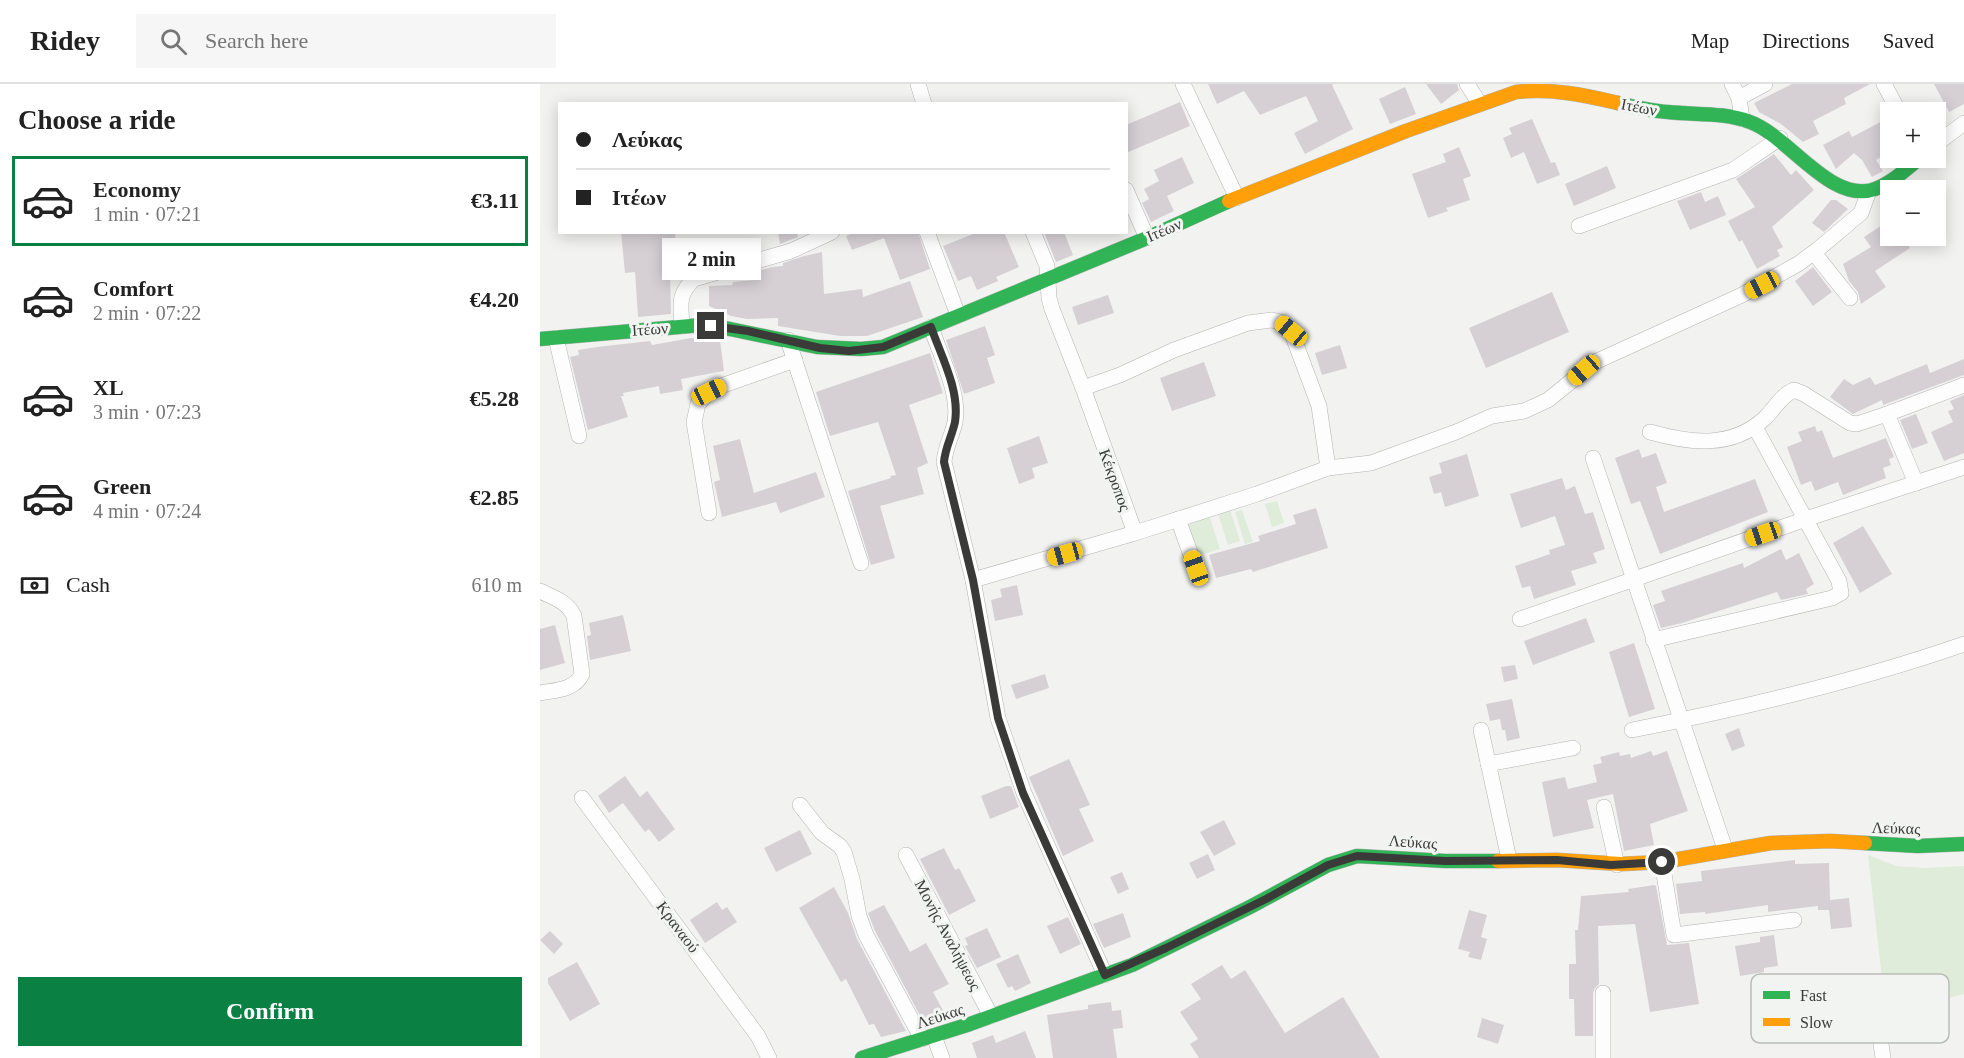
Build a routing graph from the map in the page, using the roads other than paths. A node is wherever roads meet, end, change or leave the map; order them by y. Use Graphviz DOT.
graph roads {
  1 [pos="918,84"];
  2 [pos="1183,84"];
  3 [pos="1467,84"];
  4 [pos="1765,84"];
  5 [pos="1884,84"];
  6 [pos="1736,91"];
  7 [pos="923,102"];
  8 [pos="1894,102"];
  9 [pos="1480,104"];
  10 [pos="1742,119"];
  11 [pos="1964,123"];
  12 [pos="1946,137"];
  13 [pos="1780,138"];
  14 [pos="1907,168"];
  15 [pos="1869,191"];
  16 [pos="1128,195"];
  17 [pos="1237,198"];
  18 [pos="1579,226"];
  19 [pos="828,234"];
  20 [pos="928,234"];
  21 [pos="1035,234"];
  22 [pos="1147,238"];
  23 [pos="1814,253"];
  24 [pos="1047,278"];
  25 [pos="1850,298"];
  26 [pos="958,315"];
  27 [pos="682,326"];
  28 [pos="931,327"];
  29 [pos="556,338"];
  30 [pos="540,339"];
  31 [pos="788,340"];
  32 [pos="795,360"];
  33 [pos="1964,385"];
  34 [pos="1083,388"];
  35 [pos="1887,414"];
  36 [pos="1755,427"];
  37 [pos="1650,432"];
  38 [pos="579,436"];
  39 [pos="1593,458"];
  40 [pos="1964,467"];
  41 [pos="1328,468"];
  42 [pos="1916,483"];
  43 [pos="709,513"];
  44 [pos="1178,519"];
  45 [pos="1806,519"];
  46 [pos="1134,533"];
  47 [pos="861,563"];
  48 [pos="1196,568"];
  49 [pos="973,580"];
  50 [pos="1633,580"];
  51 [pos="540,591"];
  52 [pos="1520,619"];
  53 [pos="1653,640"];
  54 [pos="1964,645"];
  55 [pos="540,693"];
  56 [pos="1680,721"];
  57 [pos="1482,730"];
  58 [pos="1632,730"];
  59 [pos="1573,748"];
  60 [pos="1488,764"];
  61 [pos="582,798"];
  62 [pos="800,805"];
  63 [pos="1604,807"];
  64 [pos="1964,844"];
  65 [pos="1725,849"];
  66 [pos="906,855"];
  67 [pos="1509,859"];
  68 [pos="1662,862"];
  69 [pos="1617,864"];
  70 [pos="1794,920"];
  71 [pos="1105,975"];
  72 [pos="1603,993"];
  73 [pos="991,1016"];
  74 [pos="928,1038"];
  75 [pos="1881,1043"];
  76 [pos="769,1058"];
  77 [pos="862,1058"];
  78 [pos="942,1058"];
  79 [pos="1602,1058"];
  80 [pos="1883,1058"];
  1 -- 7 [label="street"];
  2 -- 17 [label="street"];
  3 -- 9 [label="street"];
  4 -- 6 [label="street"];
  5 -- 8 [label="street"];
  6 -- 10 [label="street"];
  9 -- 10 [label="street, Ιτέων"];
  9 -- 17 [label="street, Ιτέων"];
  10 -- 13 [label="street, Ιτέων"];
  11 -- 12 [label="street"];
  13 -- 15 [label="street, Ιτέων"];
  13 -- 18 [label="street"];
  14 -- 15 [label="street"];
  15 -- 23 [label="street"];
  16 -- 22 [label="street"];
  17 -- 22 [label="street, Ιτέων"];
  19 -- 27 [label="street"];
  20 -- 26 [label="street"];
  21 -- 24 [label="street, Κέκροπος"];
  22 -- 24 [label="street, Ιτέων"];
  23 -- 25 [label="street"];
  23 -- 41 [label="street"];
  24 -- 26 [label="street, Ιτέων"];
  24 -- 34 [label="street, Κέκροπος"];
  26 -- 28 [label="street, Ιτέων"];
  27 -- 29 [label="street, Ιτέων"];
  27 -- 31 [label="street, Ιτέων"];
  28 -- 31 [label="street, Ιτέων"];
  28 -- 49 [label="street"];
  29 -- 30 [label="street, Ιτέων"];
  29 -- 38 [label="street"];
  31 -- 32 [label="street"];
  32 -- 43 [label="street"];
  32 -- 47 [label="street"];
  33 -- 35 [label="street"];
  34 -- 41 [label="street"];
  34 -- 46 [label="street, Κέκροπος"];
  35 -- 36 [label="street"];
  35 -- 42 [label="street"];
  36 -- 37 [label="street"];
  36 -- 45 [label="street"];
  39 -- 50 [label="street"];
  40 -- 42 [label="street"];
  41 -- 44 [label="street, Κέκροπος"];
  42 -- 45 [label="street"];
  44 -- 46 [label="street, Κέκροπος"];
  44 -- 48 [label="street"];
  45 -- 50 [label="street"];
  45 -- 53 [label="street"];
  46 -- 49 [label="street"];
  49 -- 71 [label="street"];
  50 -- 52 [label="street"];
  50 -- 53 [label="street"];
  51 -- 55 [label="street"];
  53 -- 56 [label="street"];
  54 -- 56 [label="street"];
  56 -- 58 [label="street"];
  56 -- 65 [label="street"];
  57 -- 60 [label="street"];
  59 -- 60 [label="street"];
  60 -- 67 [label="street"];
  61 -- 76 [label="street, Κραναού"];
  62 -- 74 [label="street"];
  63 -- 69 [label="street"];
  64 -- 65 [label="street, Λεύκας"];
  65 -- 68 [label="street, Λεύκας"];
  66 -- 73 [label="street, Μονής Αναλήψεως"];
  67 -- 69 [label="street, Λεύκας"];
  67 -- 71 [label="street, Λεύκας"];
  68 -- 69 [label="street, Λεύκας"];
  68 -- 70 [label="street"];
  71 -- 73 [label="street, Λεύκας"];
  72 -- 79 [label="street"];
  73 -- 74 [label="street, Λεύκας"];
  74 -- 77 [label="street, Λεύκας"];
  74 -- 78 [label="street"];
  75 -- 80 [label="street"];
}
